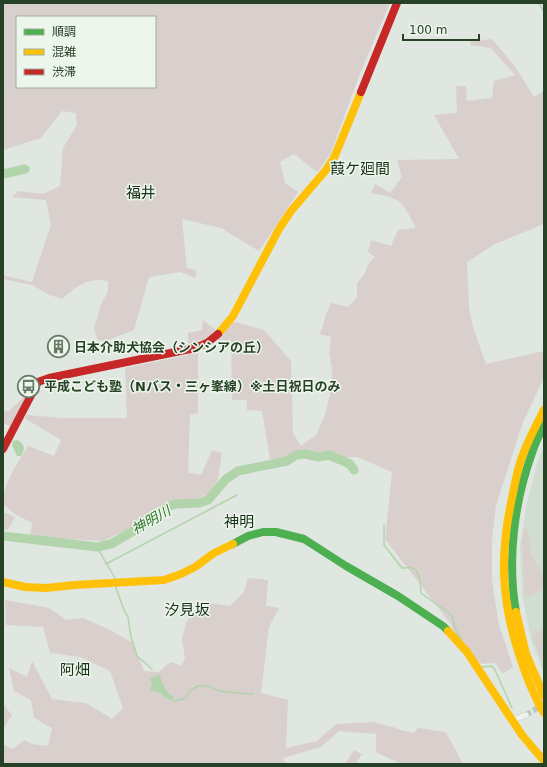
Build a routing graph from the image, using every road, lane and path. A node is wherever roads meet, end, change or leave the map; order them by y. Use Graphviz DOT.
graph roads {
  1 [pos="397,3"];
  2 [pos="544,410"];
  3 [pos="544,425"];
  4 [pos="3,449"];
  5 [pos="3,582"];
  6 [pos="544,696"];
  7 [pos="544,713"];
  8 [pos="526,715"];
  9 [pos="513,720"];
  10 [pos="544,761"];
  1 -- 4 [label="street"];
  2 -- 7 [label="street"];
  3 -- 6 [label="street"];
  5 -- 9 [label="street"];
  8 -- 9 [label="street"];
  9 -- 10 [label="street"];
}
